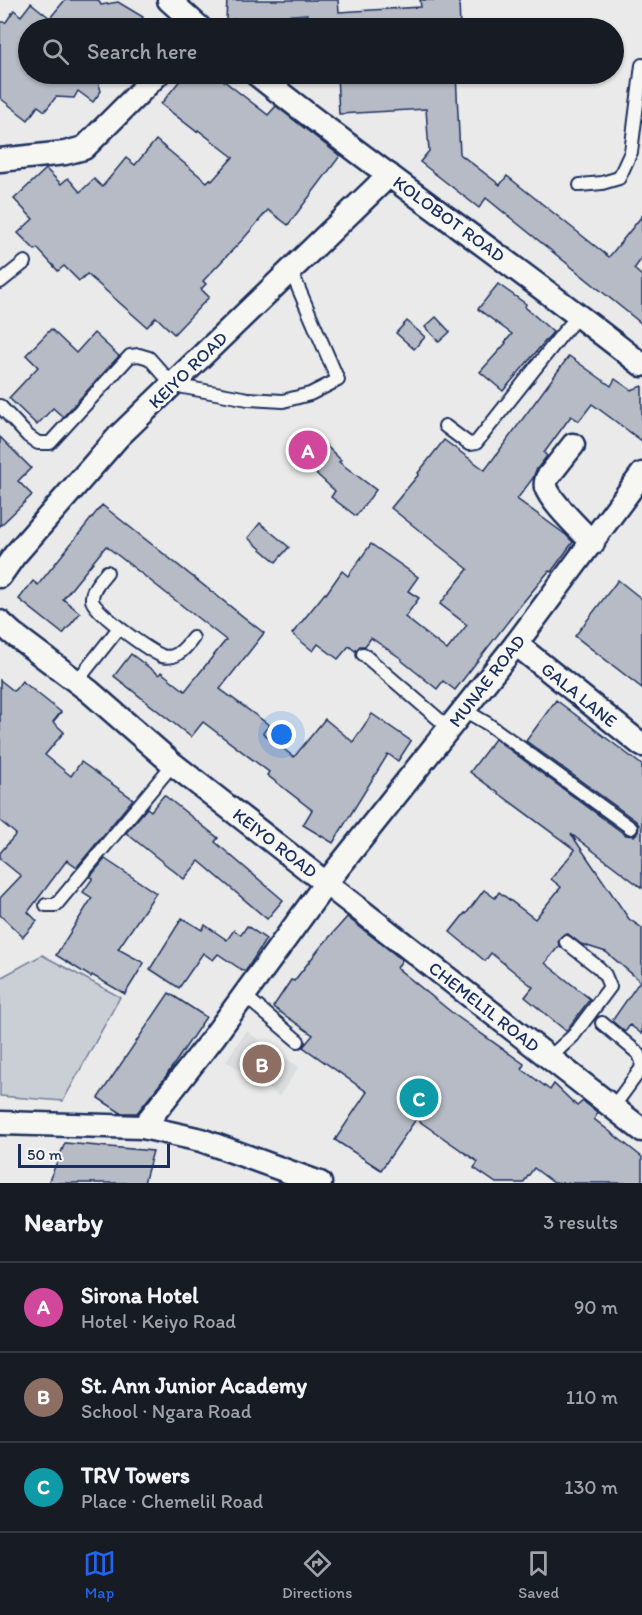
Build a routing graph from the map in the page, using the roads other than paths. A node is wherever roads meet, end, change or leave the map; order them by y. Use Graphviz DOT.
graph roads {
  1 [pos="169,0"];
  2 [pos="189,18"];
  3 [pos="642,65"];
  4 [pos="147,84"];
  5 [pos="269,84"];
  6 [pos="0,160"];
  7 [pos="390,176"];
  8 [pos="580,185"];
  9 [pos="25,262"];
  10 [pos="291,271"];
  11 [pos="0,282"];
  12 [pos="579,315"];
  13 [pos="642,365"];
  14 [pos="173,385"];
  15 [pos="0,406"];
  16 [pos="445,426"];
  17 [pos="573,445"];
  18 [pos="642,474"];
  19 [pos="592,543"];
  20 [pos="107,572"];
  21 [pos="0,576"];
  22 [pos="0,622"];
  23 [pos="119,628"];
  24 [pos="193,638"];
  25 [pos="516,644"];
  26 [pos="363,654"];
  27 [pos="77,681"];
  28 [pos="464,710"];
  29 [pos="449,728"];
  30 [pos="642,745"];
  31 [pos="173,764"];
  32 [pos="631,828"];
  33 [pos="326,883"];
  34 [pos="45,905"];
  35 [pos="566,942"];
  36 [pos="244,996"];
  37 [pos="602,1023"];
  38 [pos="298,1041"];
  39 [pos="549,1058"];
  40 [pos="613,1107"];
  41 [pos="0,1123"];
  42 [pos="143,1127"];
  43 [pos="642,1130"];
  44 [pos="321,1183"];
  1 -- 2 [label="street"];
  3 -- 8 [label="lane"];
  4 -- 6 [label="street"];
  5 -- 7 [label="street, KOLOBOT ROAD"];
  7 -- 10 [label="street, KEIYO ROAD"];
  7 -- 12 [label="street, KOLOBOT ROAD"];
  9 -- 11 [label="lane"];
  10 -- 14 [label="street, KEIYO ROAD"];
  10 -- 14 [label="lane"];
  12 -- 13 [label="street, KOLOBOT ROAD"];
  12 -- 16 [label="lane"];
  14 -- 15 [label="lane"];
  14 -- 21 [label="street, KEIYO ROAD"];
  17 -- 19 [label="street"];
  18 -- 19 [label="street, MUNAE ROAD"];
  19 -- 25 [label="street, MUNAE ROAD"];
  20 -- 23 [label="lane"];
  22 -- 27 [label="street, KEIYO ROAD"];
  23 -- 24 [label="lane"];
  23 -- 27 [label="lane"];
  25 -- 28 [label="street, MUNAE ROAD"];
  25 -- 30 [label="street, GALA LANE"];
  26 -- 29 [label="lane"];
  27 -- 31 [label="street, KEIYO ROAD"];
  28 -- 29 [label="street, MUNAE ROAD"];
  28 -- 32 [label="lane"];
  29 -- 33 [label="street, MUNAE ROAD"];
  31 -- 33 [label="street, KEIYO ROAD"];
  31 -- 34 [label="lane"];
  33 -- 36 [label="street, MUNAE ROAD"];
  33 -- 39 [label="street, CHEMELIL ROAD"];
  35 -- 39 [label="lane"];
  36 -- 38 [label="lane"];
  36 -- 42 [label="street, MUNAE ROAD"];
  37 -- 40 [label="lane"];
  39 -- 40 [label="street, CHEMELIL ROAD"];
  40 -- 43 [label="street, CHEMELIL ROAD"];
  41 -- 42 [label="street"];
  42 -- 44 [label="street"];
}
